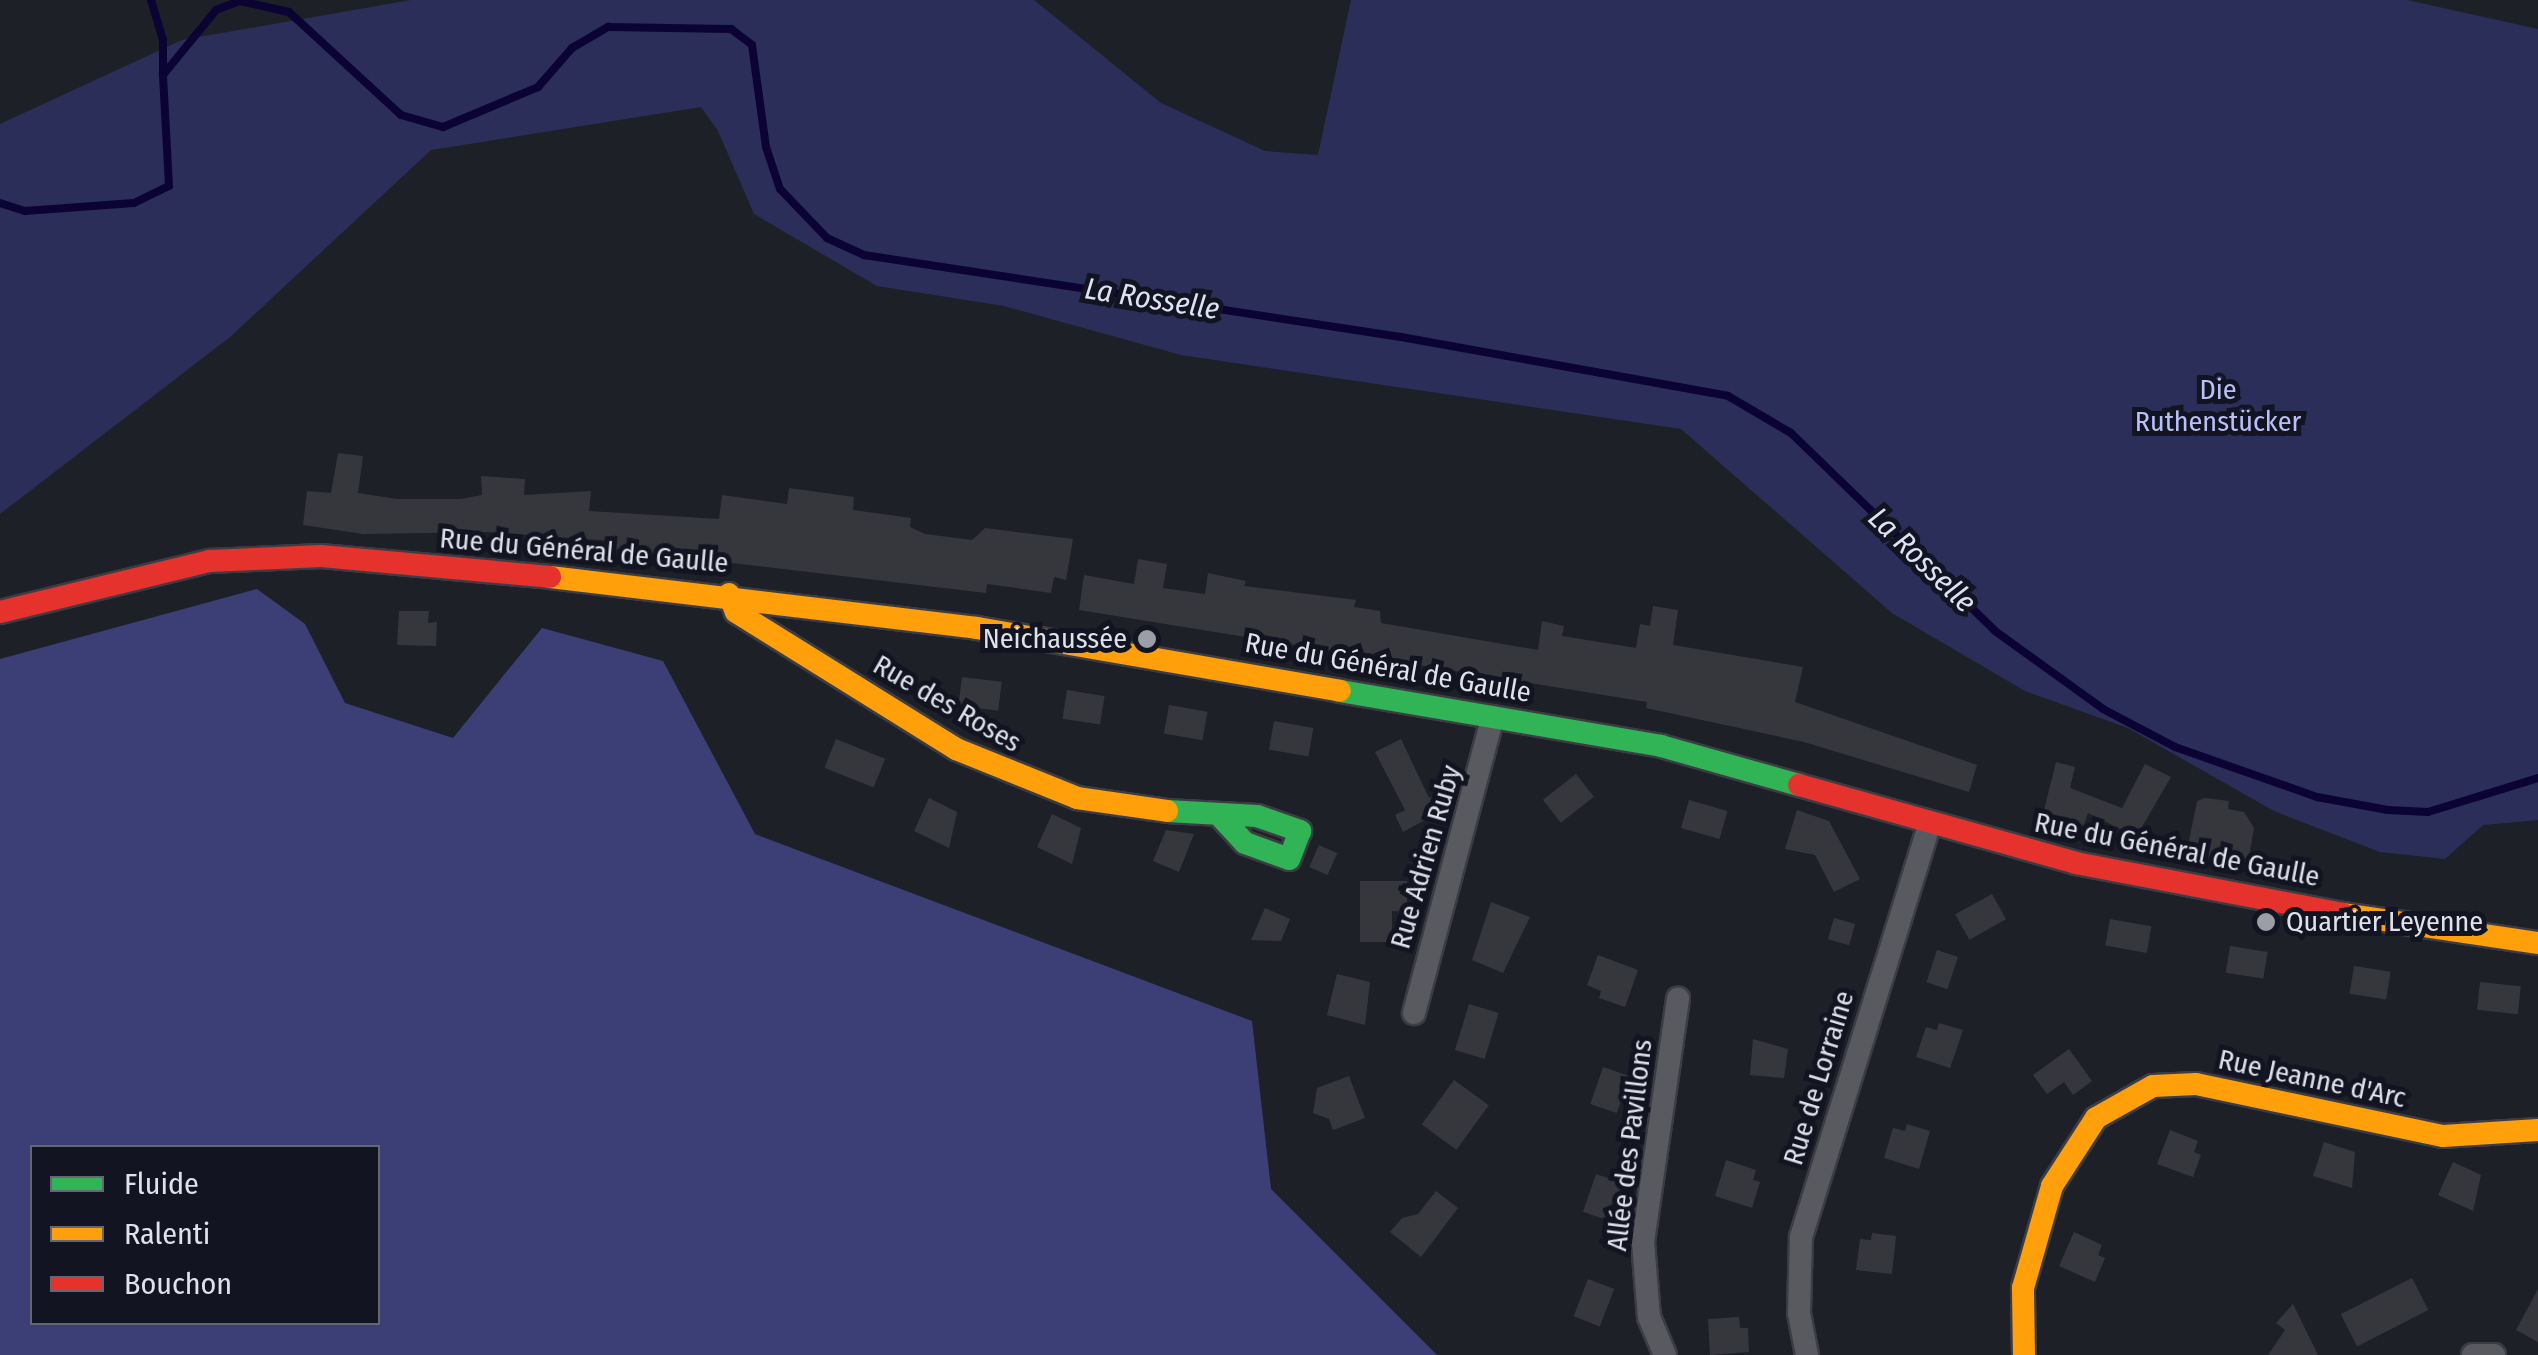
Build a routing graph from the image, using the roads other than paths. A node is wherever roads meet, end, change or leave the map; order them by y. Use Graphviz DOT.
graph roads {
  1 [pos="729,594"];
  2 [pos="0,612"];
  3 [pos="1493,717"];
  4 [pos="1223,819"];
  5 [pos="1930,824"];
  6 [pos="2538,942"];
  7 [pos="1678,999"];
  8 [pos="1414,1013"];
  9 [pos="2538,1130"];
  10 [pos="1665,1355"];
  11 [pos="1807,1355"];
  12 [pos="2024,1355"];
  13 [pos="2473,1355"];
  14 [pos="2494,1355"];
  1 -- 2 [label="main road, Rue du Général de Gaulle"];
  1 -- 3 [label="main road, Rue du Général de Gaulle"];
  1 -- 4 [label="main road, Rue des Roses"];
  3 -- 5 [label="main road, Rue du Général de Gaulle"];
  3 -- 8 [label="street, Rue Adrien Ruby"];
  5 -- 6 [label="main road, Rue du Général de Gaulle"];
  5 -- 11 [label="street, Rue de Lorraine"];
  7 -- 10 [label="street, Allée des Pavillons"];
  9 -- 12 [label="main road, Rue Jeanne d'Arc"];
  13 -- 14 [label="street"];
}
